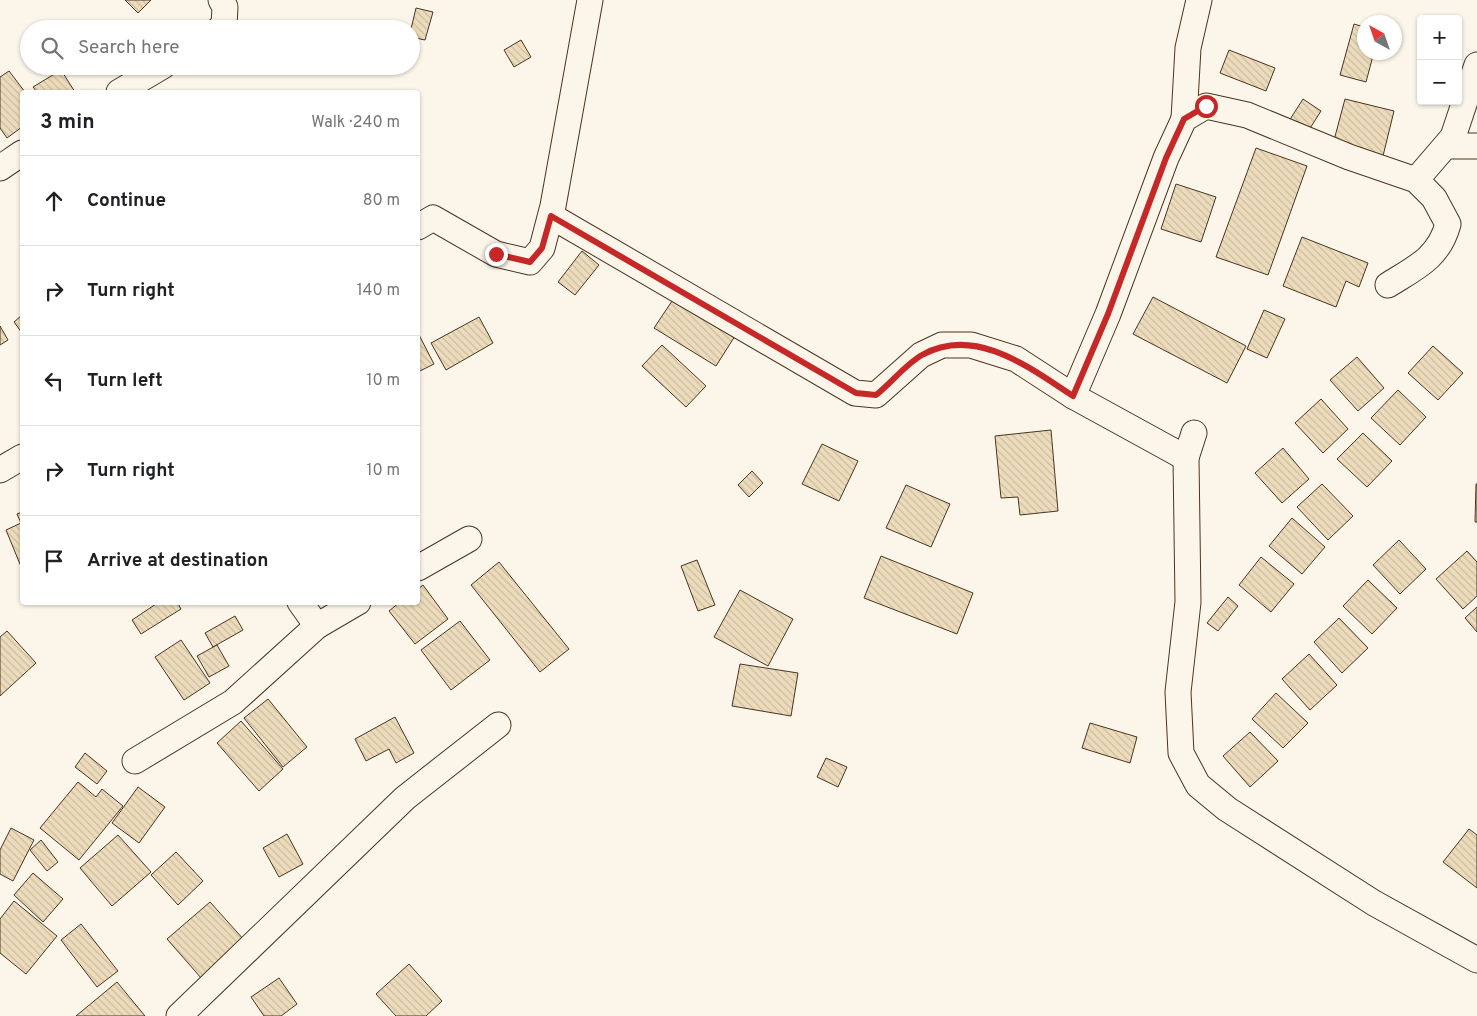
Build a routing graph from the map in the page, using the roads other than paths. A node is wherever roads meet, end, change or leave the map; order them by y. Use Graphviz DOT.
graph roads {
  1 [pos="221,0"];
  2 [pos="590,0"];
  3 [pos="1199,0"];
  4 [pos="224,20"];
  5 [pos="1477,66"];
  6 [pos="148,75"];
  7 [pos="122,90"];
  8 [pos="1184,119"];
  9 [pos="1446,146"];
  10 [pos="1477,146"];
  11 [pos="20,154"];
  12 [pos="0,168"];
  13 [pos="1416,180"];
  14 [pos="551,216"];
  15 [pos="420,226"];
  16 [pos="1388,285"];
  17 [pos="1073,396"];
  18 [pos="1194,433"];
  19 [pos="20,458"];
  20 [pos="1186,458"];
  21 [pos="0,470"];
  22 [pos="469,539"];
  23 [pos="420,567"];
  24 [pos="302,605"];
  25 [pos="353,605"];
  26 [pos="317,626"];
  27 [pos="498,725"];
  28 [pos="135,761"];
  29 [pos="1477,960"];
  30 [pos="179,1016"];
  1 -- 4 [label="street"];
  2 -- 14 [label="street"];
  3 -- 8 [label="street"];
  5 -- 9 [label="street"];
  6 -- 7 [label="street"];
  8 -- 13 [label="street"];
  8 -- 17 [label="street"];
  9 -- 10 [label="street"];
  9 -- 13 [label="street"];
  11 -- 12 [label="street"];
  13 -- 16 [label="street"];
  14 -- 15 [label="street"];
  14 -- 17 [label="street"];
  17 -- 20 [label="street"];
  18 -- 20 [label="street"];
  19 -- 21 [label="street"];
  20 -- 29 [label="street"];
  22 -- 23 [label="street"];
  24 -- 26 [label="street"];
  25 -- 26 [label="street"];
  26 -- 28 [label="street"];
  27 -- 30 [label="street"];
}
